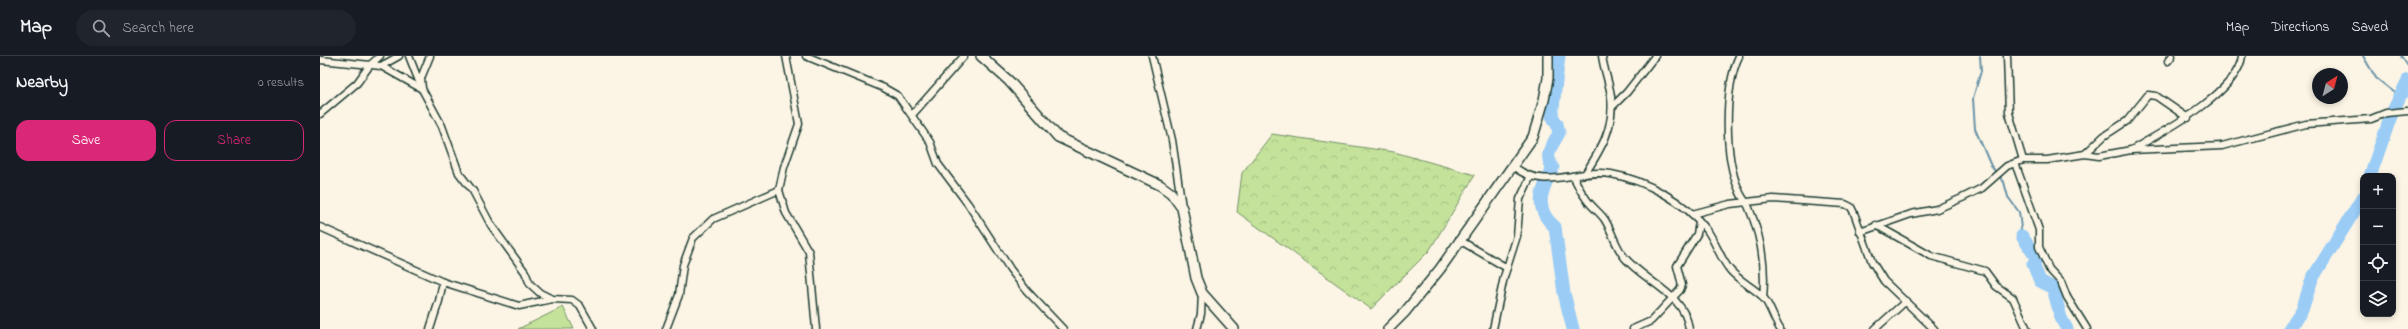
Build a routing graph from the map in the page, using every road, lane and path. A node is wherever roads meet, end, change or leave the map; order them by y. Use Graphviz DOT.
graph roads {
  1 [pos="380,56"];
  2 [pos="399,56"];
  3 [pos="409,56"];
  4 [pos="430,56"];
  5 [pos="786,56"];
  6 [pos="806,56"];
  7 [pos="964,56"];
  8 [pos="981,56"];
  9 [pos="1152,56"];
  10 [pos="1548,56"];
  11 [pos="1602,56"];
  12 [pos="1655,56"];
  13 [pos="1739,56"];
  14 [pos="2007,56"];
  15 [pos="2242,56"];
  16 [pos="320,60"];
  17 [pos="370,65"];
  18 [pos="381,66"];
  19 [pos="422,89"];
  20 [pos="1612,107"];
  21 [pos="2408,111"];
  22 [pos="320,114"];
  23 [pos="912,115"];
  24 [pos="2188,118"];
  25 [pos="2131,150"];
  26 [pos="2085,154"];
  27 [pos="2023,160"];
  28 [pos="2015,163"];
  29 [pos="1512,166"];
  30 [pos="1585,174"];
  31 [pos="1573,176"];
  32 [pos="1530,178"];
  33 [pos="779,190"];
  34 [pos="1745,202"];
  35 [pos="1182,208"];
  36 [pos="1692,214"];
  37 [pos="1699,222"];
  38 [pos="1876,225"];
  39 [pos="320,227"];
  40 [pos="1860,232"];
  41 [pos="1461,241"];
  42 [pos="1507,268"];
  43 [pos="443,282"];
  44 [pos="1202,293"];
  45 [pos="1672,297"];
  46 [pos="552,298"];
  47 [pos="1764,298"];
  48 [pos="1906,301"];
  49 [pos="430,329"];
  50 [pos="593,329"];
  51 [pos="666,329"];
  52 [pos="816,329"];
  53 [pos="1063,329"];
  54 [pos="1197,329"];
  55 [pos="1234,329"];
  56 [pos="1388,329"];
  57 [pos="1493,329"];
  58 [pos="1633,329"];
  59 [pos="1689,329"];
  60 [pos="1780,329"];
  61 [pos="1875,329"];
  62 [pos="1934,329"];
  63 [pos="2027,329"];
  64 [pos="2087,329"];
  1 -- 17 [label="street"];
  2 -- 18 [label="street"];
  3 -- 19 [label="street"];
  4 -- 19 [label="street"];
  5 -- 33 [label="street"];
  6 -- 23 [label="street"];
  7 -- 23 [label="street"];
  8 -- 35 [label="street"];
  9 -- 35 [label="street"];
  10 -- 29 [label="street"];
  11 -- 20 [label="street"];
  12 -- 20 [label="street"];
  13 -- 34 [label="street"];
  14 -- 27 [label="street"];
  15 -- 24 [label="street"];
  16 -- 17 [label="street"];
  17 -- 18 [label="street"];
  17 -- 22 [label="street"];
  18 -- 19 [label="street"];
  19 -- 46 [label="street"];
  20 -- 30 [label="street"];
  21 -- 25 [label="street"];
  23 -- 53 [label="street"];
  24 -- 25 [label="street"];
  24 -- 26 [label="street"];
  25 -- 26 [label="street"];
  26 -- 27 [label="street"];
  27 -- 28 [label="street"];
  28 -- 38 [label="street"];
  28 -- 64 [label="street"];
  29 -- 32 [label="street"];
  29 -- 41 [label="street"];
  30 -- 31 [label="street"];
  30 -- 36 [label="street"];
  31 -- 32 [label="street"];
  31 -- 45 [label="street"];
  32 -- 42 [label="street"];
  33 -- 51 [label="street"];
  33 -- 52 [label="street"];
  34 -- 36 [label="street"];
  34 -- 40 [label="street"];
  34 -- 47 [label="street"];
  35 -- 44 [label="street"];
  36 -- 37 [label="street"];
  37 -- 45 [label="street"];
  37 -- 47 [label="street"];
  38 -- 40 [label="street"];
  38 -- 63 [label="street"];
  39 -- 43 [label="street"];
  40 -- 48 [label="street"];
  41 -- 42 [label="street"];
  41 -- 56 [label="street"];
  42 -- 57 [label="street"];
  43 -- 46 [label="street"];
  43 -- 49 [label="street"];
  44 -- 54 [label="street"];
  44 -- 55 [label="street"];
  45 -- 58 [label="street"];
  45 -- 59 [label="street"];
  46 -- 50 [label="street"];
  47 -- 60 [label="street"];
  48 -- 61 [label="street"];
  48 -- 62 [label="street"];
}
